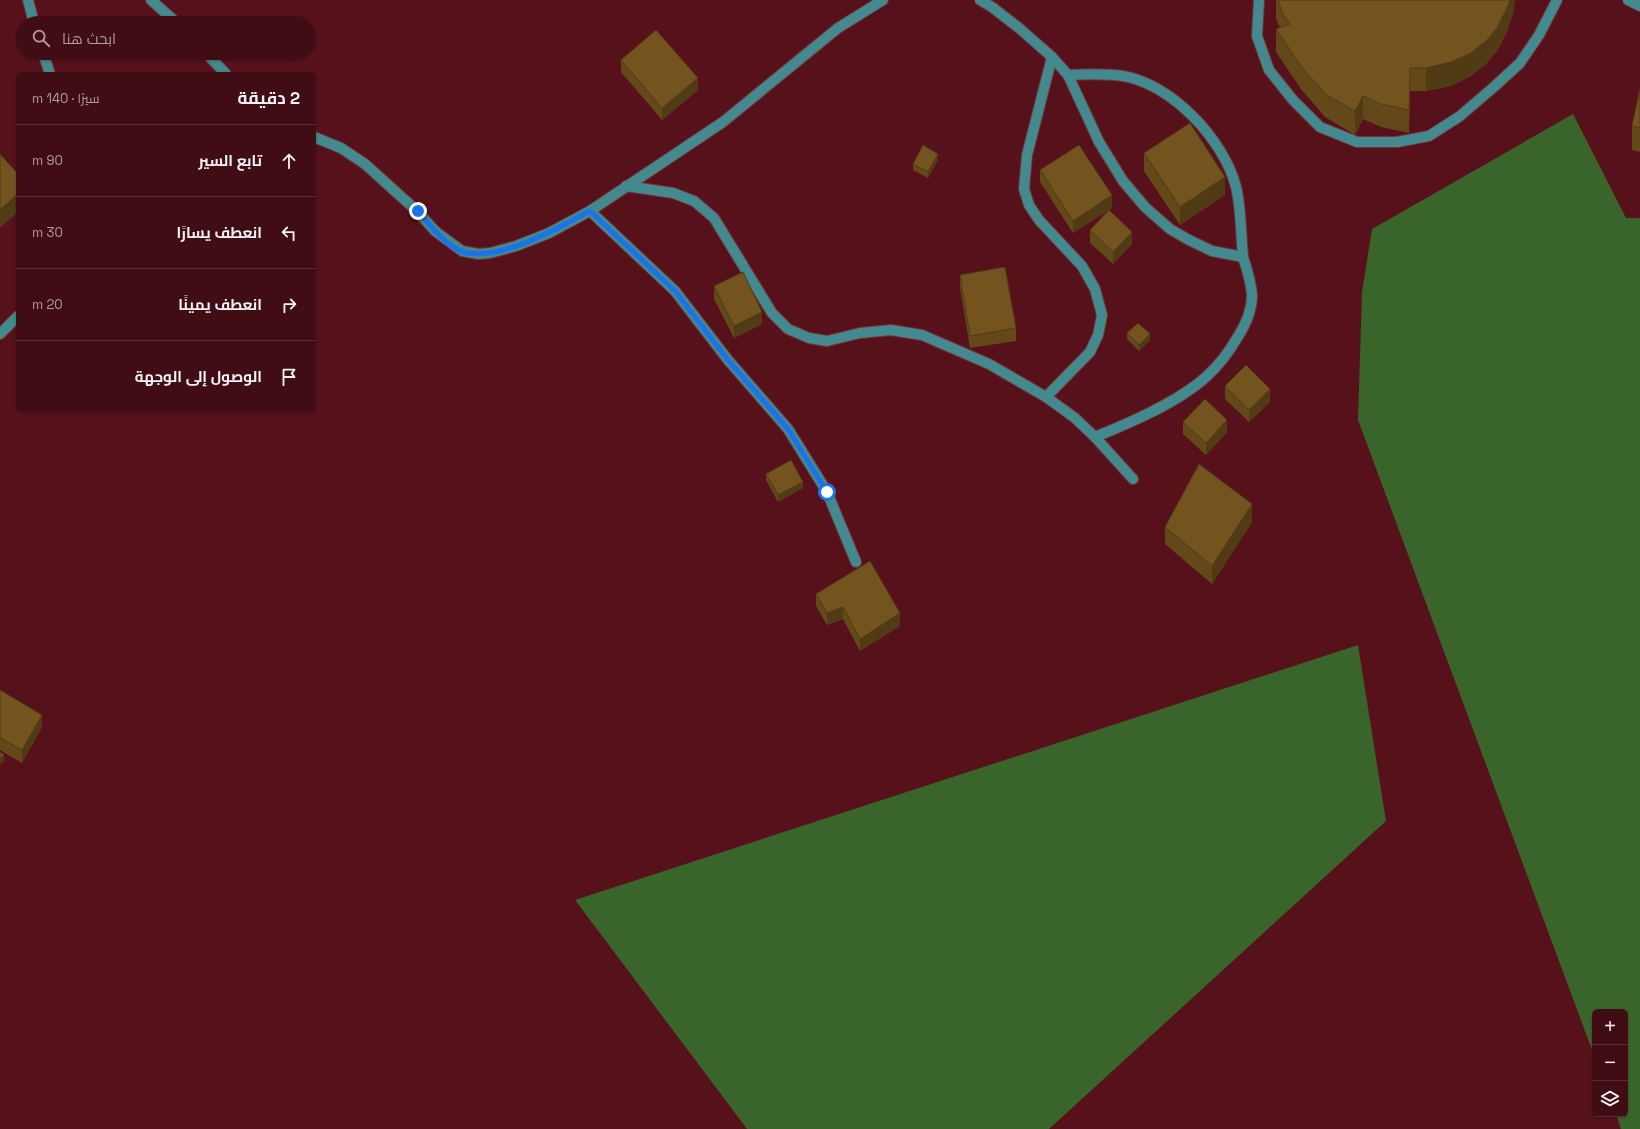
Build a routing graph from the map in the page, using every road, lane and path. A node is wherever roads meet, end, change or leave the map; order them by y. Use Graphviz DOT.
graph roads {
  1 [pos="28,0"];
  2 [pos="151,0"];
  3 [pos="883,0"];
  4 [pos="980,0"];
  5 [pos="1259,0"];
  6 [pos="1556,0"];
  7 [pos="1628,0"];
  8 [pos="1640,6"];
  9 [pos="32,16"];
  10 [pos="169,16"];
  11 [pos="1052,58"];
  12 [pos="45,60"];
  13 [pos="213,60"];
  14 [pos="49,72"];
  15 [pos="224,72"];
  16 [pos="1068,76"];
  17 [pos="316,138"];
  18 [pos="626,186"];
  19 [pos="590,211"];
  20 [pos="1243,257"];
  21 [pos="16,318"];
  22 [pos="0,334"];
  23 [pos="1046,397"];
  24 [pos="1095,437"];
  25 [pos="1132,479"];
  26 [pos="856,562"];
  1 -- 9 [label="street"];
  2 -- 10 [label="street"];
  3 -- 18 [label="street"];
  4 -- 11 [label="street"];
  5 -- 6 [label="street"];
  7 -- 8 [label="street"];
  11 -- 16 [label="street"];
  11 -- 23 [label="street"];
  12 -- 14 [label="street"];
  13 -- 15 [label="street"];
  16 -- 20 [label="street"];
  16 -- 20 [label="street"];
  17 -- 19 [label="street"];
  18 -- 19 [label="street"];
  18 -- 23 [label="street"];
  19 -- 26 [label="street"];
  20 -- 24 [label="street"];
  21 -- 22 [label="street"];
  23 -- 24 [label="street"];
  24 -- 25 [label="street"];
}
